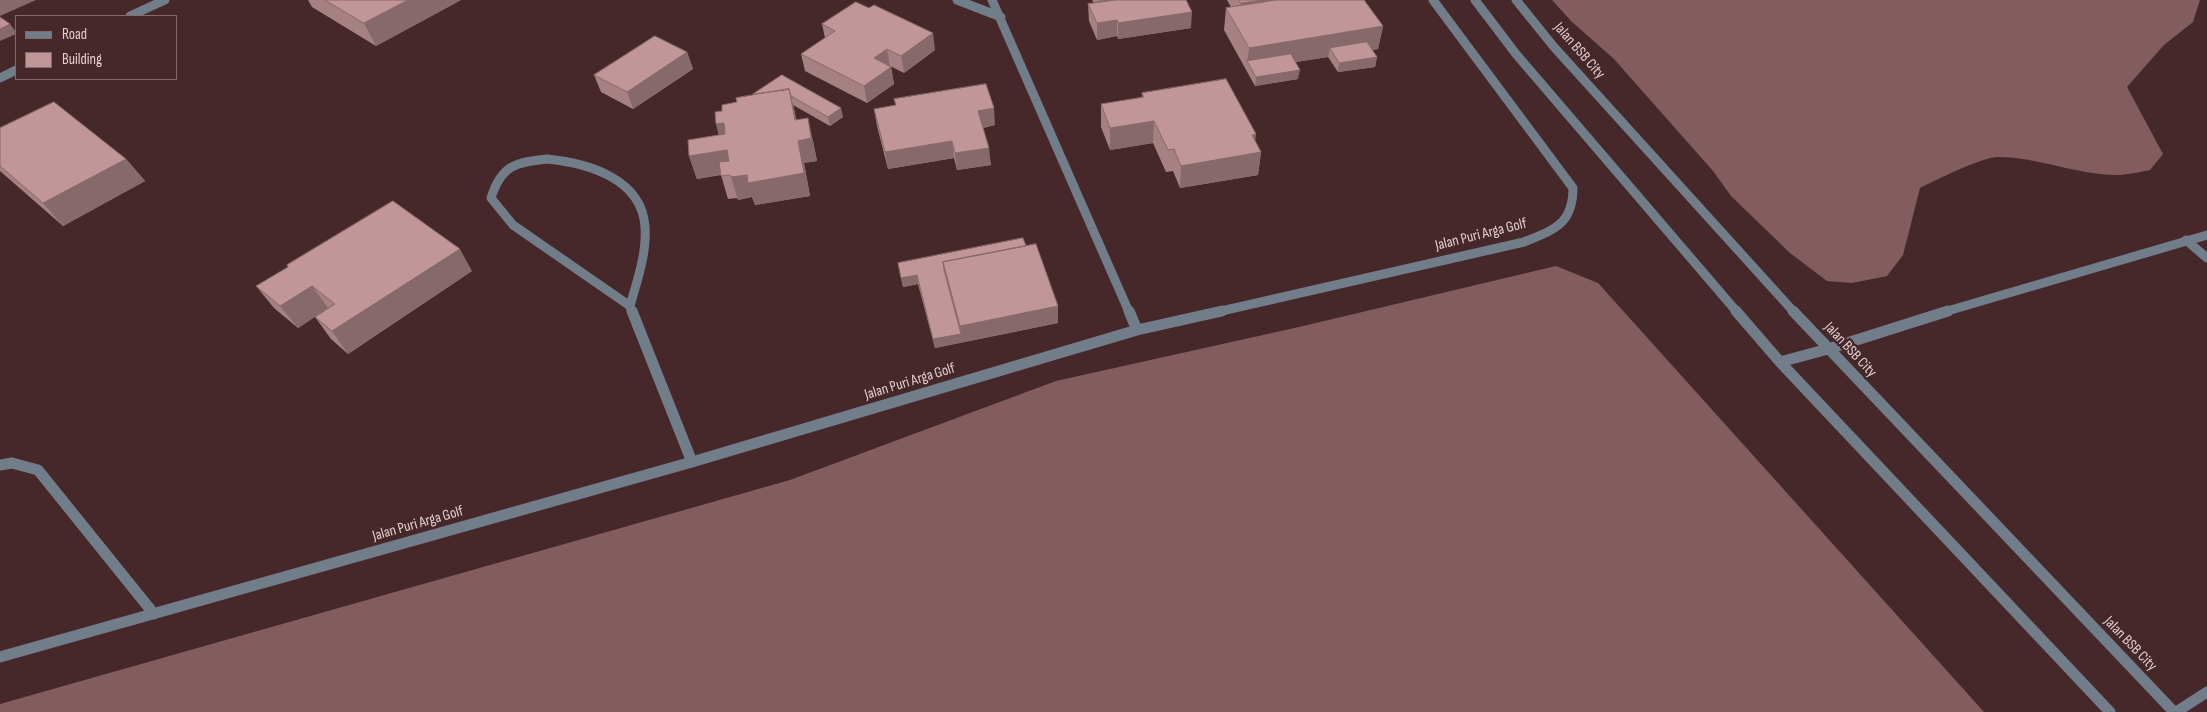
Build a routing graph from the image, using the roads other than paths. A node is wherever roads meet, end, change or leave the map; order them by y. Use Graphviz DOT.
graph roads {
  1 [pos="165,0"];
  2 [pos="958,0"];
  3 [pos="992,0"];
  4 [pos="1433,0"];
  5 [pos="1475,0"];
  6 [pos="1516,0"];
  7 [pos="132,15"];
  8 [pos="1001,16"];
  9 [pos="15,70"];
  10 [pos="0,78"];
  11 [pos="2207,235"];
  12 [pos="2186,240"];
  13 [pos="2207,258"];
  14 [pos="630,306"];
  15 [pos="1137,330"];
  16 [pos="1828,350"];
  17 [pos="1780,362"];
  18 [pos="692,462"];
  19 [pos="0,465"];
  20 [pos="154,614"];
  21 [pos="0,657"];
  22 [pos="2207,692"];
  23 [pos="2110,712"];
  24 [pos="2175,712"];
  1 -- 7 [label="street"];
  2 -- 8 [label="street"];
  3 -- 8 [label="street"];
  4 -- 15 [label="street, Jalan Puri Arga Golf"];
  5 -- 17 [label="street"];
  6 -- 16 [label="street, Jalan BSB City"];
  8 -- 15 [label="street"];
  9 -- 10 [label="street"];
  11 -- 12 [label="street"];
  12 -- 13 [label="street"];
  12 -- 16 [label="street"];
  14 -- 14 [label="street"];
  14 -- 18 [label="street"];
  15 -- 18 [label="street, Jalan Puri Arga Golf"];
  16 -- 17 [label="street"];
  16 -- 24 [label="street, Jalan BSB City"];
  17 -- 23 [label="street"];
  18 -- 20 [label="street, Jalan Puri Arga Golf"];
  19 -- 20 [label="street"];
  20 -- 21 [label="street, Jalan Puri Arga Golf"];
  22 -- 24 [label="street"];
}
